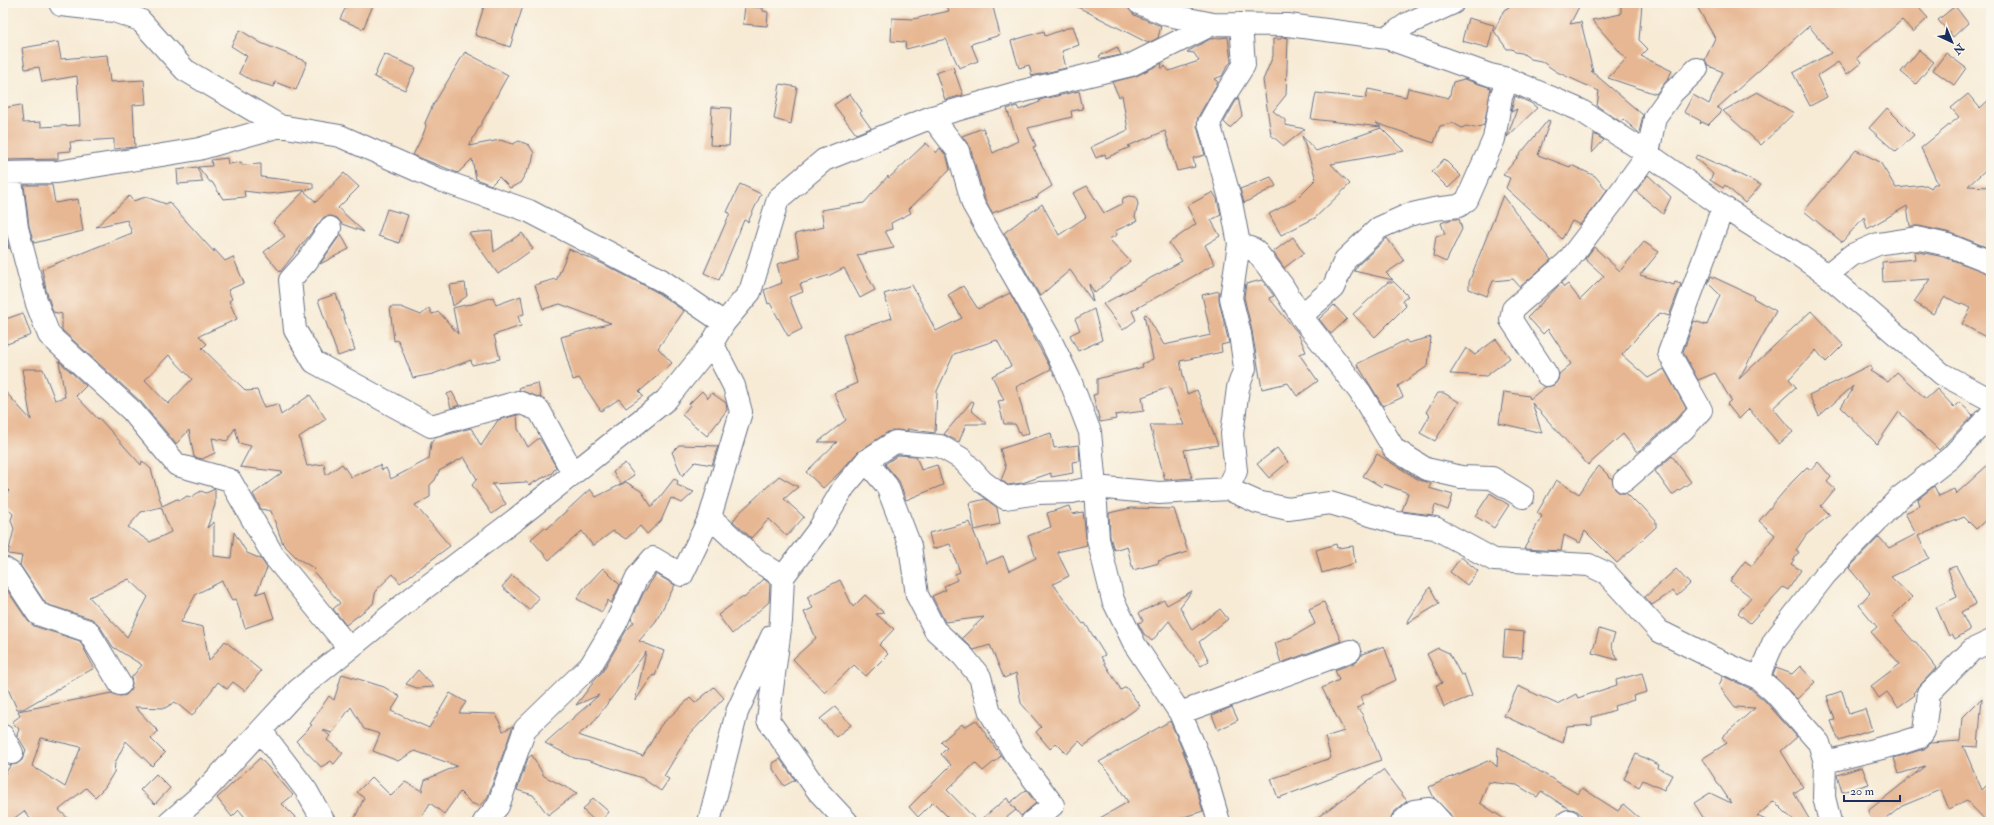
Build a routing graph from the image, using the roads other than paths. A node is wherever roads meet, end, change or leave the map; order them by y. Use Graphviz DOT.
graph roads {
  1 [pos="60,3"];
  2 [pos="1139,3"];
  3 [pos="1454,3"];
  4 [pos="1213,24"];
  5 [pos="1241,24"];
  6 [pos="1387,38"];
  7 [pos="1697,69"];
  8 [pos="1508,79"];
  9 [pos="932,117"];
  10 [pos="280,126"];
  11 [pos="1648,154"];
  12 [pos="6,173"];
  13 [pos="1723,207"];
  14 [pos="330,228"];
  15 [pos="1239,244"];
  16 [pos="1991,262"];
  17 [pos="1827,275"];
  18 [pos="1301,316"];
  19 [pos="724,323"];
  20 [pos="712,343"];
  21 [pos="1547,375"];
  22 [pos="1991,400"];
  23 [pos="1991,414"];
  24 [pos="866,460"];
  25 [pos="573,473"];
  26 [pos="1624,481"];
  27 [pos="1096,487"];
  28 [pos="1228,489"];
  29 [pos="1523,498"];
  30 [pos="710,517"];
  31 [pos="3,568"];
  32 [pos="783,577"];
  33 [pos="781,616"];
  34 [pos="1991,641"];
  35 [pos="349,648"];
  36 [pos="1350,651"];
  37 [pos="1758,678"];
  38 [pos="120,684"];
  39 [pos="1180,713"];
  40 [pos="261,731"];
  41 [pos="1825,762"];
  42 [pos="170,822"];
  43 [pos="324,822"];
  44 [pos="484,822"];
  45 [pos="708,822"];
  46 [pos="847,822"];
  47 [pos="1032,822"];
  48 [pos="1219,822"];
  49 [pos="1402,822"];
  50 [pos="1441,822"];
  51 [pos="1830,822"];
  1 -- 10 [label="street"];
  2 -- 4 [label="street"];
  3 -- 6 [label="street"];
  4 -- 5 [label="street"];
  4 -- 9 [label="street"];
  5 -- 6 [label="street"];
  5 -- 15 [label="street"];
  6 -- 8 [label="street"];
  7 -- 11 [label="street"];
  8 -- 11 [label="street"];
  8 -- 18 [label="street"];
  9 -- 19 [label="street"];
  9 -- 27 [label="street"];
  10 -- 12 [label="street"];
  10 -- 19 [label="street"];
  11 -- 13 [label="street"];
  11 -- 21 [label="street"];
  12 -- 35 [label="street"];
  13 -- 17 [label="street"];
  13 -- 26 [label="street"];
  14 -- 25 [label="street"];
  15 -- 18 [label="street"];
  15 -- 28 [label="street"];
  16 -- 17 [label="street"];
  17 -- 22 [label="street"];
  18 -- 29 [label="street"];
  19 -- 20 [label="street"];
  20 -- 25 [label="street"];
  20 -- 30 [label="street"];
  23 -- 37 [label="street"];
  24 -- 27 [label="street"];
  24 -- 32 [label="street"];
  24 -- 47 [label="street"];
  25 -- 35 [label="street"];
  27 -- 28 [label="street"];
  27 -- 39 [label="street"];
  28 -- 37 [label="street"];
  30 -- 32 [label="street"];
  30 -- 44 [label="street"];
  31 -- 38 [label="street"];
  32 -- 33 [label="street"];
  33 -- 45 [label="street"];
  33 -- 46 [label="street"];
  34 -- 41 [label="street"];
  35 -- 40 [label="street"];
  36 -- 39 [label="street"];
  37 -- 41 [label="street"];
  39 -- 48 [label="street"];
  40 -- 42 [label="street"];
  40 -- 43 [label="street"];
  41 -- 51 [label="street"];
  49 -- 50 [label="street"];
}
